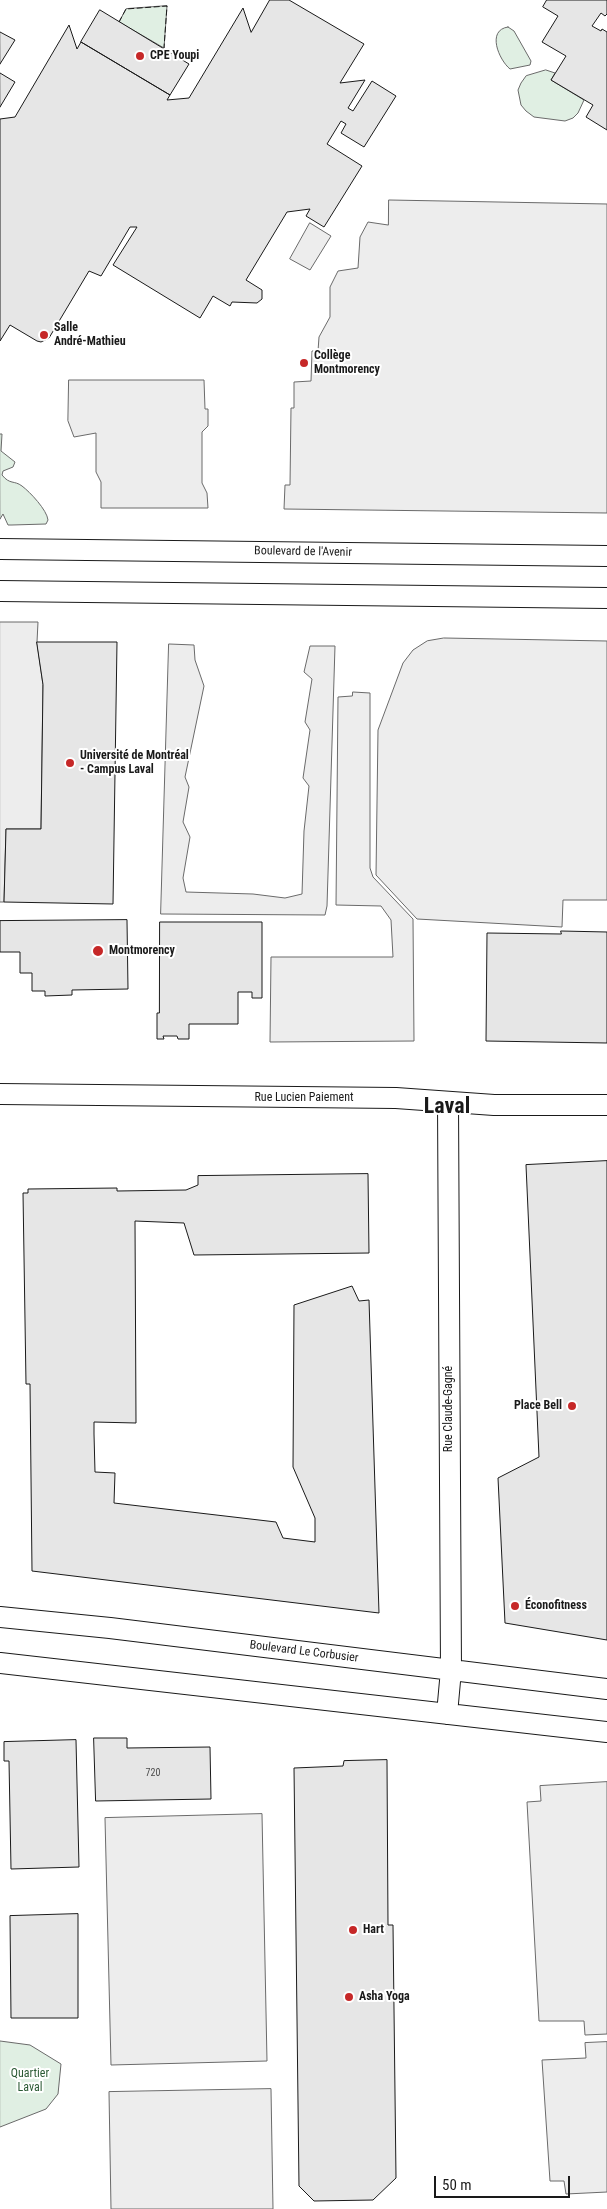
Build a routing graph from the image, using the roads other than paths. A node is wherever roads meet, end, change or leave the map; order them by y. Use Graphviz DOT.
graph roads {
  1 [pos="0,549"];
  2 [pos="607,556"];
  3 [pos="0,591"];
  4 [pos="607,598"];
  5 [pos="0,1094"];
  6 [pos="448,1103"];
  7 [pos="607,1105"];
  8 [pos="0,1617"];
  9 [pos="0,1663"];
  10 [pos="451,1670"];
  11 [pos="607,1689"];
  12 [pos="447,1714"];
  13 [pos="607,1732"];
  1 -- 2 [label="street, Boulevard de l'Avenir"];
  3 -- 4 [label="street"];
  5 -- 6 [label="street, Rue Lucien Paiement"];
  6 -- 7 [label="street, Rue Lucien Paiement"];
  6 -- 10 [label="street, Rue Claude-Gagné"];
  8 -- 10 [label="street, Boulevard Le Corbusier"];
  9 -- 12 [label="street"];
  10 -- 11 [label="street, Boulevard Le Corbusier"];
  10 -- 12 [label="street, Rue Claude-Gagné"];
  12 -- 13 [label="street"];
}
